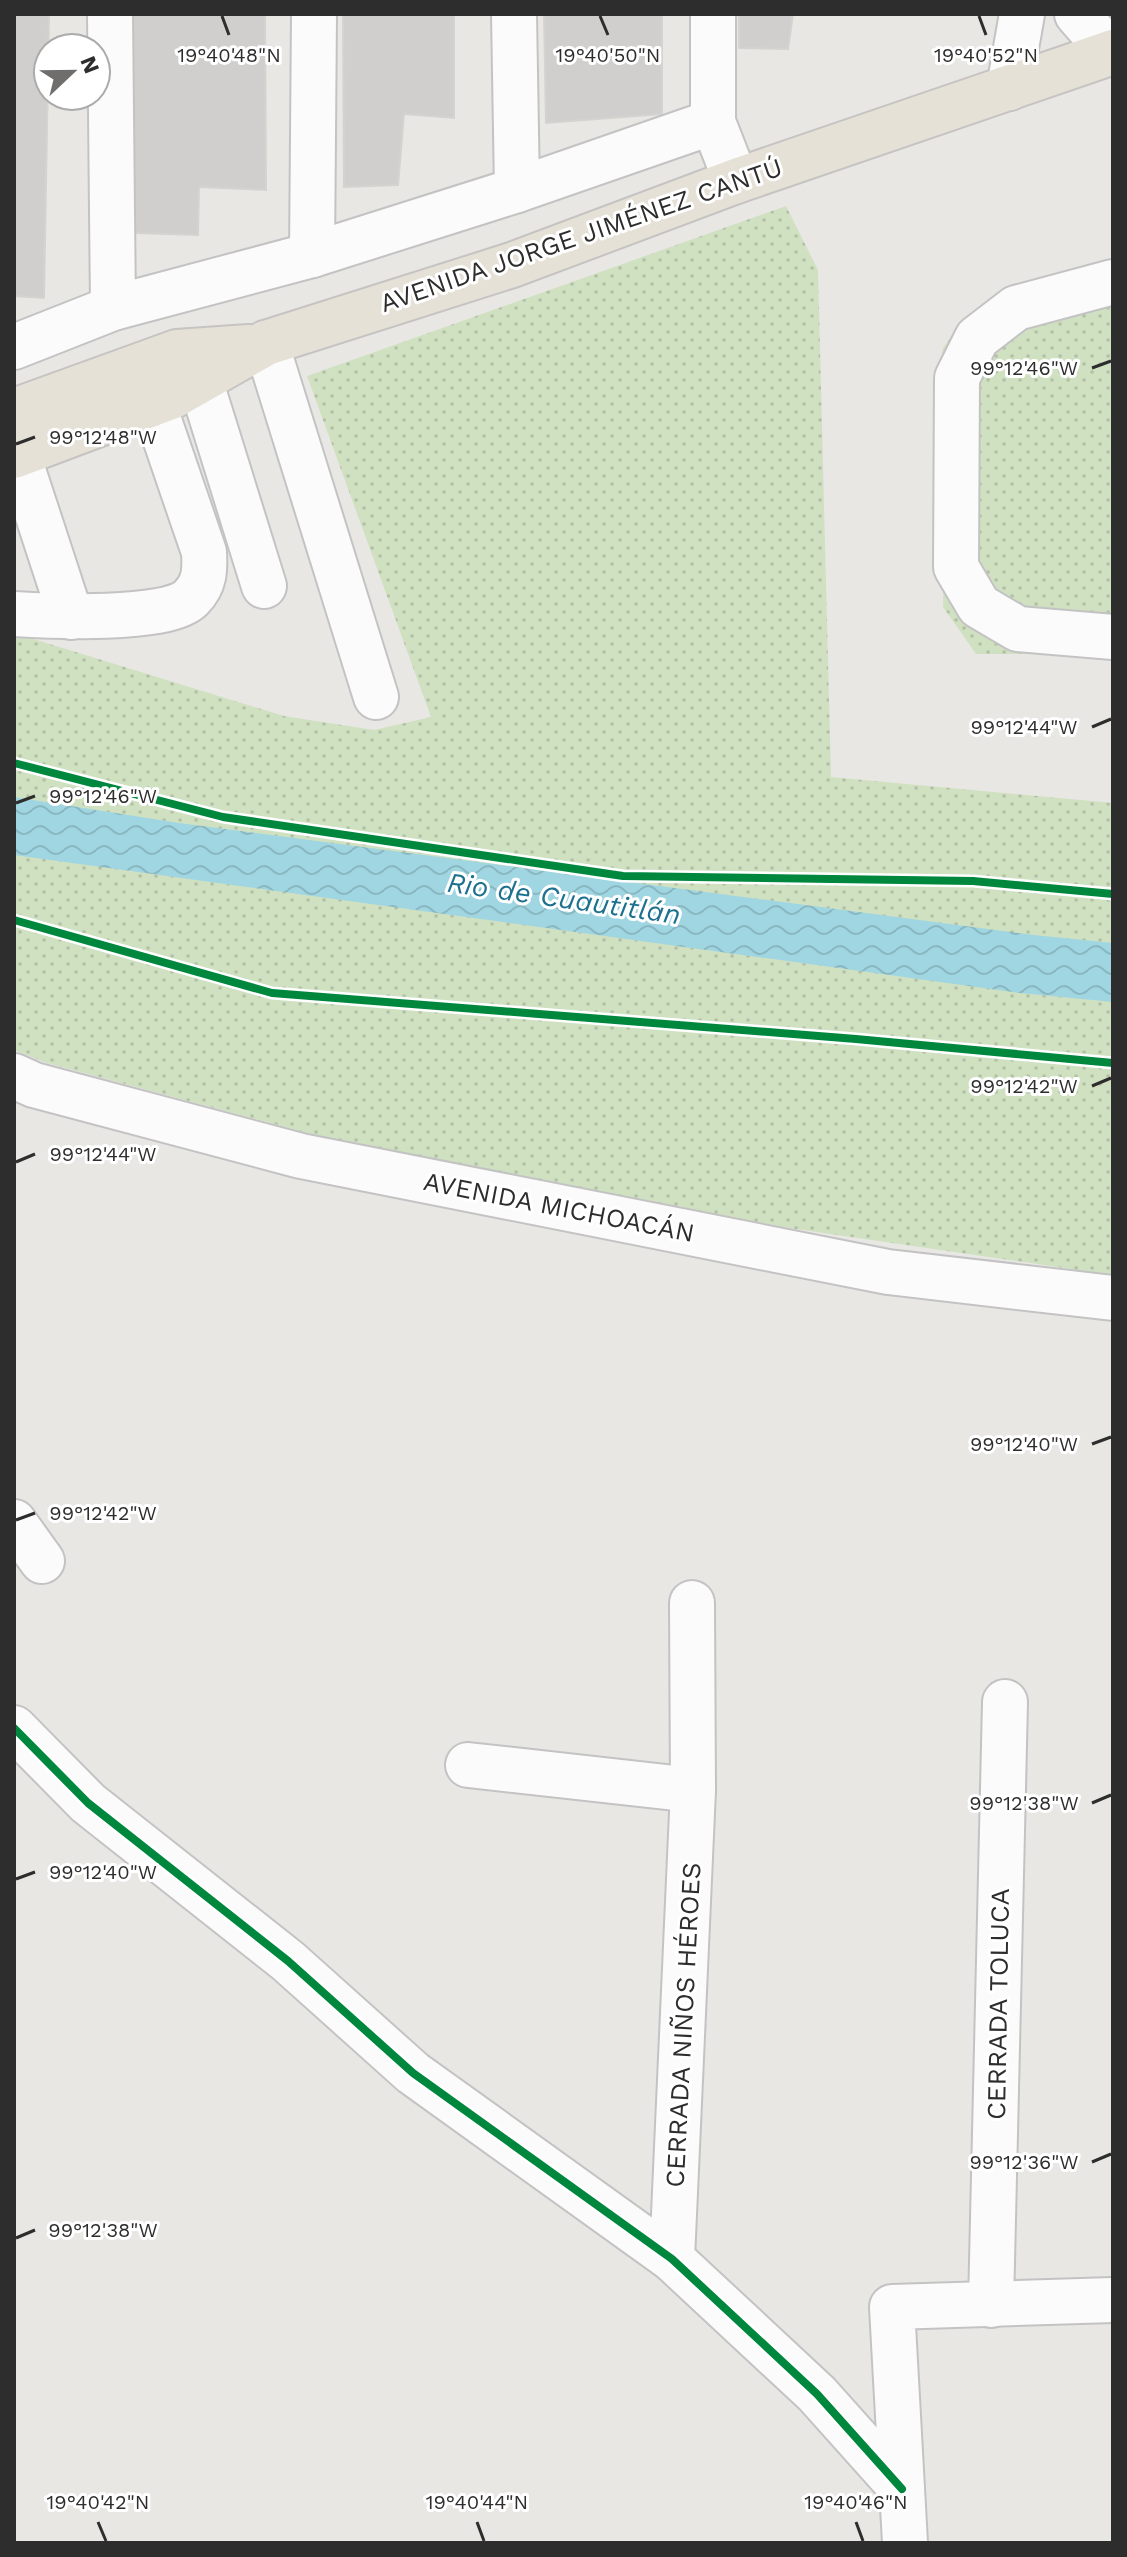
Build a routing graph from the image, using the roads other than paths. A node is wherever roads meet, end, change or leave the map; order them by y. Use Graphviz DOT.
graph roads {
  1 [pos="110,14"];
  2 [pos="314,14"];
  3 [pos="514,14"];
  4 [pos="713,14"];
  5 [pos="1022,14"];
  6 [pos="1077,14"];
  7 [pos="1112,53"];
  8 [pos="1009,88"];
  9 [pos="713,122"];
  10 [pos="736,181"];
  11 [pos="517,190"];
  12 [pos="312,255"];
  13 [pos="1113,282"];
  14 [pos="113,308"];
  15 [pos="261,345"];
  16 [pos="14,347"];
  17 [pos="200,380"];
  18 [pos="153,403"];
  19 [pos="14,411"];
  20 [pos="16,455"];
  21 [pos="264,586"];
  22 [pos="14,614"];
  23 [pos="71,617"];
  24 [pos="1113,637"];
  25 [pos="376,697"];
  26 [pos="14,1076"];
  27 [pos="1113,1298"];
  28 [pos="14,1522"];
  29 [pos="42,1561"];
  30 [pos="692,1603"];
  31 [pos="1005,1702"];
  32 [pos="14,1728"];
  33 [pos="468,1765"];
  34 [pos="693,1790"];
  35 [pos="672,2259"];
  36 [pos="1113,2300"];
  37 [pos="991,2305"];
  38 [pos="902,2489"];
  39 [pos="905,2543"];
  1 -- 14 [label="street"];
  2 -- 12 [label="street"];
  3 -- 11 [label="street"];
  4 -- 9 [label="street"];
  5 -- 8 [label="street"];
  6 -- 7 [label="street"];
  7 -- 8 [label="main road, AVENIDA JORGE JIMÉNEZ CANTÚ"];
  8 -- 10 [label="main road, AVENIDA JORGE JIMÉNEZ CANTÚ"];
  9 -- 10 [label="street"];
  9 -- 11 [label="street"];
  10 -- 15 [label="main road, AVENIDA JORGE JIMÉNEZ CANTÚ"];
  11 -- 12 [label="street"];
  12 -- 14 [label="street"];
  13 -- 24 [label="street"];
  14 -- 16 [label="street"];
  15 -- 17 [label="main road, AVENIDA JORGE JIMÉNEZ CANTÚ"];
  15 -- 19 [label="main road"];
  15 -- 25 [label="street"];
  17 -- 18 [label="main road, AVENIDA JORGE JIMÉNEZ CANTÚ"];
  17 -- 21 [label="street"];
  18 -- 20 [label="main road, AVENIDA JORGE JIMÉNEZ CANTÚ"];
  18 -- 23 [label="street"];
  20 -- 23 [label="street"];
  22 -- 23 [label="street"];
  26 -- 27 [label="street, AVENIDA MICHOACÁN"];
  28 -- 29 [label="street"];
  30 -- 34 [label="street, CERRADA NIÑOS HÉROES"];
  31 -- 37 [label="street, CERRADA TOLUCA"];
  32 -- 35 [label="street"];
  33 -- 34 [label="street"];
  34 -- 35 [label="street, CERRADA NIÑOS HÉROES"];
  35 -- 38 [label="street"];
  36 -- 37 [label="street"];
  37 -- 38 [label="street"];
  38 -- 39 [label="street"];
}
